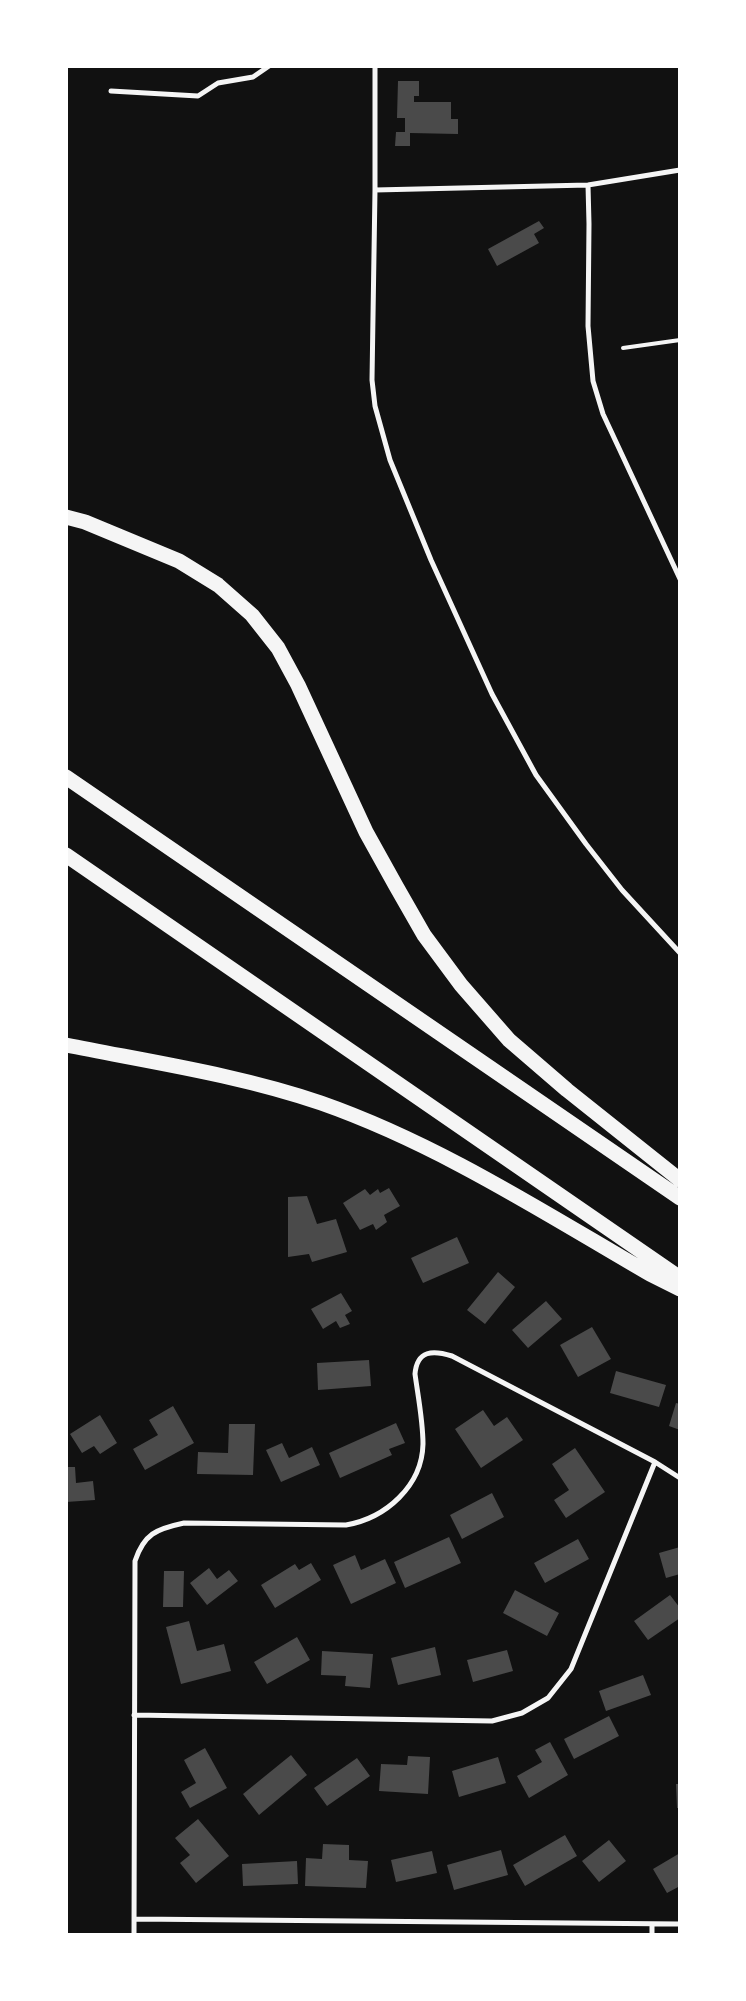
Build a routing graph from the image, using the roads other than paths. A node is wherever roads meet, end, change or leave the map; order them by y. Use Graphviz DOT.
graph roads {
  1 [pos="269,66"];
  2 [pos="375,66"];
  3 [pos="111,92"];
  4 [pos="680,170"];
  5 [pos="588,185"];
  6 [pos="376,190"];
  7 [pos="680,340"];
  8 [pos="623,348"];
  9 [pos="66,517"];
  10 [pos="680,579"];
  11 [pos="66,777"];
  12 [pos="66,856"];
  13 [pos="680,953"];
  14 [pos="66,1045"];
  15 [pos="680,1180"];
  16 [pos="680,1198"];
  17 [pos="680,1278"];
  18 [pos="680,1289"];
  19 [pos="655,1462"];
  20 [pos="680,1478"];
  21 [pos="134,1715"];
  22 [pos="134,1919"];
  23 [pos="652,1924"];
  24 [pos="680,1924"];
  25 [pos="134,1935"];
  26 [pos="652,1935"];
  1 -- 3 [label="street"];
  2 -- 6 [label="street"];
  4 -- 5 [label="street"];
  5 -- 6 [label="street"];
  5 -- 10 [label="street"];
  6 -- 13 [label="street"];
  7 -- 8 [label="lane"];
  9 -- 15 [label="highway"];
  11 -- 16 [label="highway"];
  12 -- 17 [label="highway"];
  14 -- 18 [label="highway"];
  19 -- 20 [label="street"];
  19 -- 21 [label="street"];
  19 -- 21 [label="street"];
  21 -- 22 [label="street"];
  22 -- 23 [label="street"];
  22 -- 25 [label="street"];
  23 -- 24 [label="street"];
  23 -- 26 [label="street"];
}
